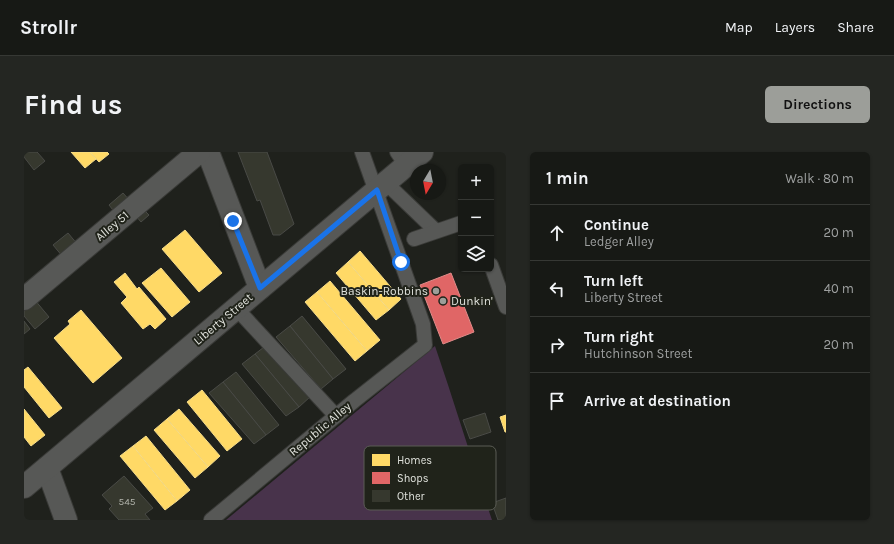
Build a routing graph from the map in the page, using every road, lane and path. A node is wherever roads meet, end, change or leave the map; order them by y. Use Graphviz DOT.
graph roads {
  1 [pos="199,152"];
  2 [pos="208,152"];
  3 [pos="362,152"];
  4 [pos="408,156"];
  5 [pos="381,187"];
  6 [pos="458,224"];
  7 [pos="436,232"];
  8 [pos="414,239"];
  9 [pos="494,272"];
  10 [pos="260,288"];
  11 [pos="24,299"];
  12 [pos="506,307"];
  13 [pos="236,308"];
  14 [pos="336,416"];
  15 [pos="47,468"];
  16 [pos="24,487"];
  17 [pos="66,520"];
  18 [pos="211,520"];
  1 -- 11 [label="street, Alley 51"];
  2 -- 10 [label="street"];
  3 -- 5 [label="lane"];
  4 -- 5 [label="street, Liberty Street"];
  5 -- 7 [label="lane"];
  5 -- 10 [label="street, Liberty Street"];
  5 -- 14 [label="lane, Republic Alley"];
  6 -- 7 [label="lane"];
  7 -- 8 [label="lane"];
  9 -- 12 [label="lane"];
  10 -- 13 [label="street, Liberty Street"];
  13 -- 14 [label="lane"];
  13 -- 15 [label="street, Liberty Street"];
  14 -- 18 [label="lane, Republic Alley"];
  15 -- 16 [label="street, Liberty Street"];
  15 -- 17 [label="street"];
}
